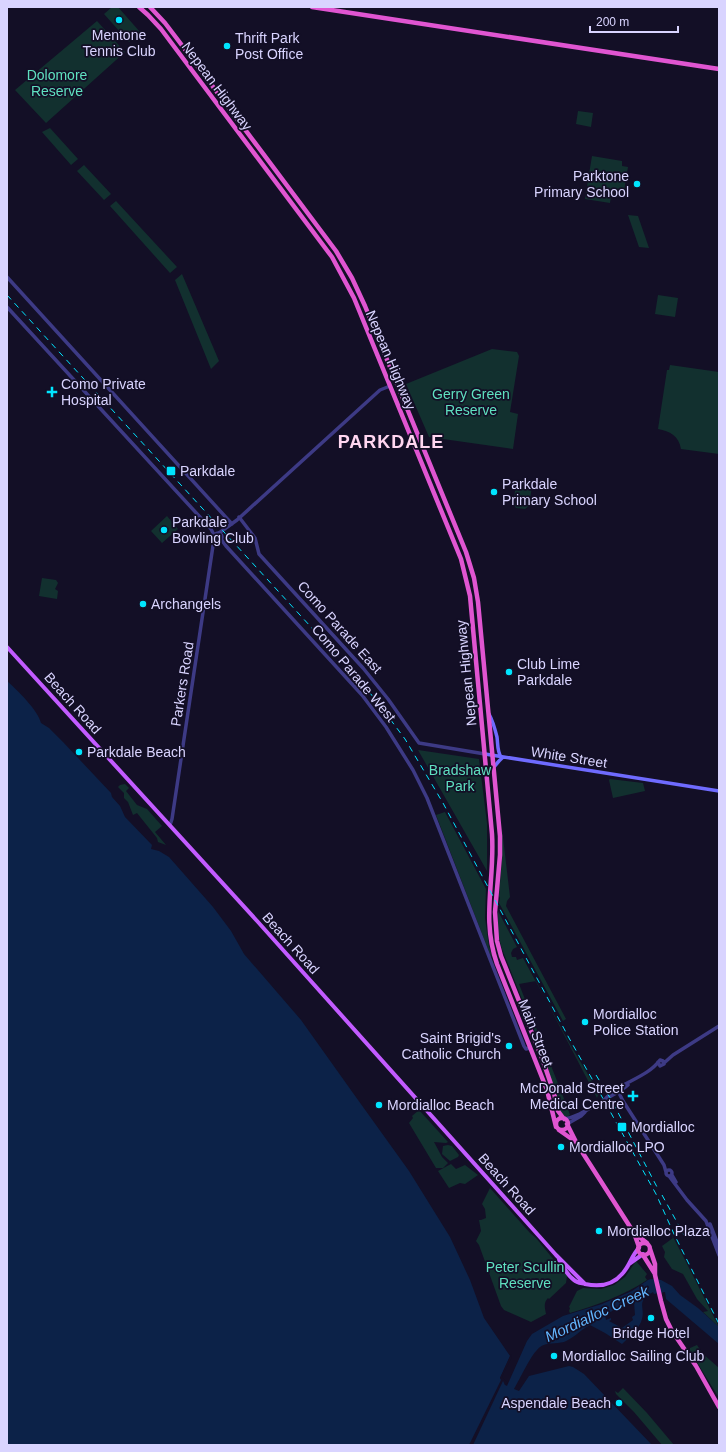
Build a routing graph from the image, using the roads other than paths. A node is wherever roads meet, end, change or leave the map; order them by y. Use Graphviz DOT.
graph roads {
  1 [pos="139,7"];
  2 [pos="150,7"];
  3 [pos="312,7"];
  4 [pos="192,59"];
  5 [pos="186,63"];
  6 [pos="719,69"];
  7 [pos="247,132"];
  8 [pos="247,144"];
  9 [pos="7,277"];
  10 [pos="7,307"];
  11 [pos="397,383"];
  12 [pos="390,386"];
  13 [pos="238,519"];
  14 [pos="232,524"];
  15 [pos="218,537"];
  16 [pos="480,623"];
  17 [pos="473,635"];
  18 [pos="481,637"];
  19 [pos="475,646"];
  20 [pos="7,647"];
  21 [pos="488,713"];
  22 [pos="490,730"];
  23 [pos="483,731"];
  24 [pos="418,741"];
  25 [pos="485,754"];
  26 [pos="492,756"];
  27 [pos="502,757"];
  28 [pos="494,768"];
  29 [pos="719,791"];
  30 [pos="170,825"];
  31 [pos="483,943"];
  32 [pos="492,949"];
  33 [pos="499,949"];
  34 [pos="515,992"];
  35 [pos="509,994"];
  36 [pos="719,1026"];
  37 [pos="536,1043"];
  38 [pos="527,1047"];
  39 [pos="617,1091"];
  40 [pos="574,1118"];
  41 [pos="564,1119"];
  42 [pos="568,1124"];
  43 [pos="557,1127"];
  44 [pos="577,1144"];
  45 [pos="706,1218"];
  46 [pos="634,1233"];
  47 [pos="649,1246"];
  48 [pos="719,1247"];
  49 [pos="639,1248"];
  50 [pos="643,1255"];
  51 [pos="719,1255"];
  52 [pos="556,1256"];
  53 [pos="628,1264"];
  54 [pos="577,1277"];
  55 [pos="656,1277"];
  56 [pos="574,1280"];
  57 [pos="585,1284"];
  58 [pos="719,1407"];
  1 -- 5 [label="highway, Nepean Highway"];
  2 -- 4 [label="highway, Nepean Highway"];
  3 -- 6 [label="highway"];
  4 -- 5 [label="highway"];
  4 -- 7 [label="highway, Nepean Highway"];
  5 -- 8 [label="highway, Nepean Highway"];
  7 -- 8 [label="highway"];
  7 -- 11 [label="highway, Nepean Highway"];
  8 -- 12 [label="highway, Nepean Highway"];
  9 -- 14 [label="street"];
  10 -- 15 [label="street"];
  11 -- 12 [label="highway"];
  11 -- 16 [label="highway, Nepean Highway"];
  12 -- 13 [label="street, Parkers Road"];
  12 -- 17 [label="highway, Nepean Highway"];
  13 -- 14 [label="street, Parkers Road"];
  13 -- 24 [label="street, Como Parade East"];
  14 -- 15 [label="street, Parkers Road"];
  15 -- 30 [label="street, Parkers Road"];
  15 -- 31 [label="street, Como Parade West"];
  16 -- 17 [label="highway"];
  16 -- 18 [label="highway, Nepean Highway"];
  17 -- 19 [label="highway, Nepean Highway"];
  18 -- 19 [label="highway"];
  18 -- 21 [label="highway, Nepean Highway"];
  19 -- 23 [label="highway, Nepean Highway"];
  20 -- 30 [label="main road, Beach Road"];
  21 -- 22 [label="highway, Nepean Highway"];
  21 -- 27 [label="main road"];
  22 -- 23 [label="highway"];
  22 -- 26 [label="highway, Nepean Highway"];
  23 -- 25 [label="highway, Nepean Highway"];
  24 -- 25 [label="street, White Street"];
  25 -- 26 [label="main road, White Street"];
  25 -- 32 [label="highway, Nepean Highway"];
  26 -- 27 [label="main road, White Street"];
  26 -- 28 [label="highway, Nepean Highway"];
  27 -- 28 [label="main road"];
  27 -- 29 [label="main road, White Street"];
  28 -- 33 [label="highway, Nepean Highway"];
  30 -- 52 [label="main road, Beach Road"];
  31 -- 38 [label="street, Main Street"];
  32 -- 35 [label="highway, Main Street"];
  33 -- 34 [label="highway, Main Street"];
  34 -- 35 [label="highway"];
  34 -- 37 [label="highway, Main Street"];
  35 -- 38 [label="highway, Main Street"];
  36 -- 39 [label="street"];
  37 -- 38 [label="highway"];
  37 -- 41 [label="highway, Main Street"];
  38 -- 43 [label="highway, Main Street"];
  39 -- 40 [label="street"];
  39 -- 45 [label="street"];
  40 -- 41 [label="street"];
  40 -- 42 [label="street"];
  41 -- 42 [label="highway, Main Street"];
  41 -- 43 [label="highway"];
  42 -- 43 [label="highway"];
  42 -- 44 [label="highway"];
  43 -- 44 [label="highway"];
  44 -- 46 [label="highway"];
  45 -- 48 [label="street"];
  45 -- 51 [label="street"];
  46 -- 47 [label="highway"];
  46 -- 49 [label="highway"];
  47 -- 49 [label="highway"];
  47 -- 50 [label="highway"];
  47 -- 55 [label="highway"];
  49 -- 50 [label="highway"];
  49 -- 53 [label="main road"];
  50 -- 53 [label="main road"];
  50 -- 55 [label="highway"];
  52 -- 54 [label="main road, Beach Road"];
  52 -- 56 [label="main road, Beach Road"];
  53 -- 57 [label="main road"];
  54 -- 56 [label="main road"];
  54 -- 57 [label="main road, Beach Road"];
  55 -- 58 [label="highway"];
  56 -- 57 [label="main road"];
}
